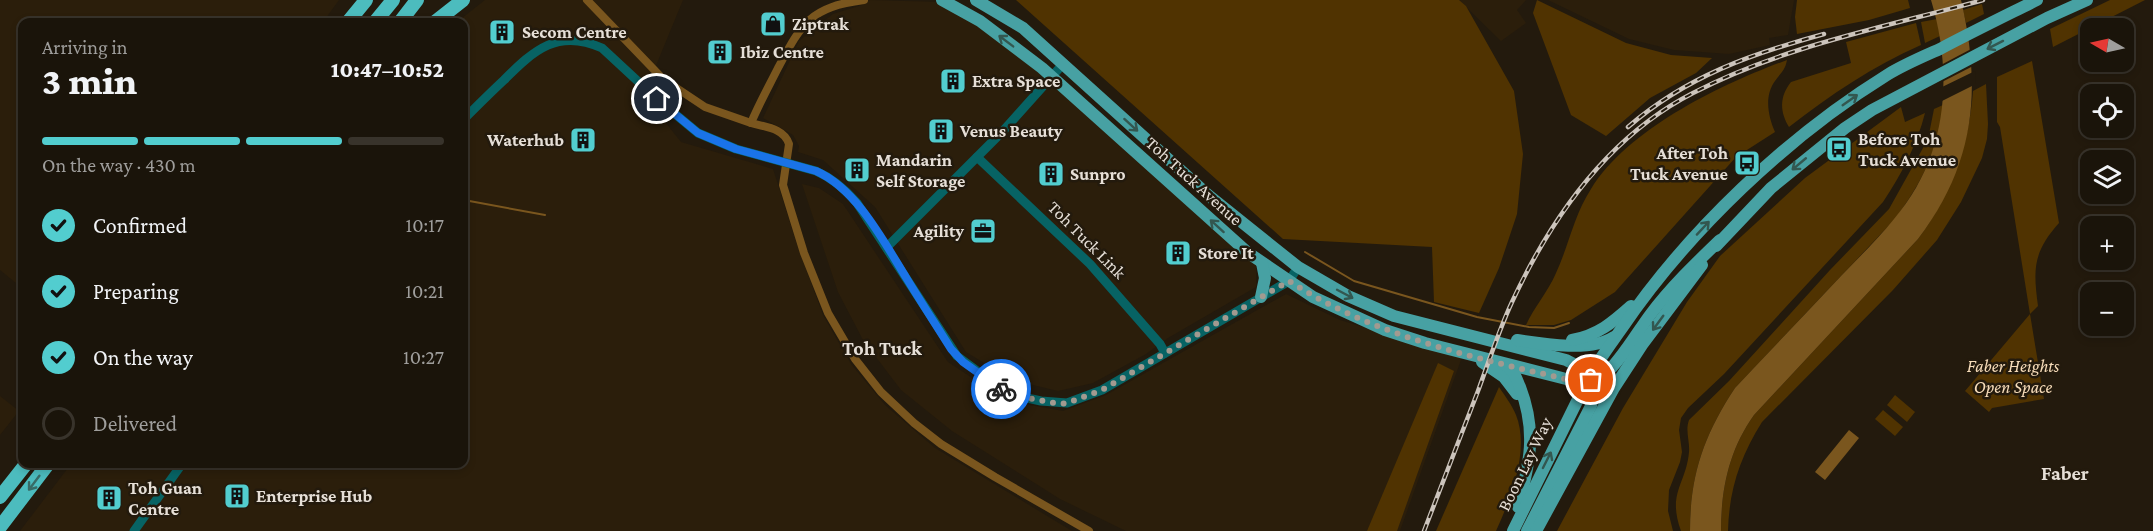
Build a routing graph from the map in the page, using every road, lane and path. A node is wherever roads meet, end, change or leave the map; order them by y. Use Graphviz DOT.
graph roads {
  1 [pos="393,0"];
  2 [pos="417,0"];
  3 [pos="463,0"];
  4 [pos="942,0"];
  5 [pos="976,0"];
  6 [pos="2037,0"];
  7 [pos="2087,0"];
  8 [pos="364,2"];
  9 [pos="351,18"];
  10 [pos="378,18"];
  11 [pos="403,18"];
  12 [pos="440,18"];
  13 [pos="1063,64"];
  14 [pos="1052,77"];
  15 [pos="468,115"];
  16 [pos="977,157"];
  17 [pos="1720,240"];
  18 [pos="887,247"];
  19 [pos="1262,263"];
  20 [pos="1298,267"];
  21 [pos="1289,281"];
  22 [pos="1652,286"];
  23 [pos="1261,297"];
  24 [pos="1470,334"];
  25 [pos="1615,337"];
  26 [pos="1543,343"];
  27 [pos="1165,353"];
  28 [pos="1466,354"];
  29 [pos="1499,363"];
  30 [pos="1589,379"];
  31 [pos="1530,429"];
  32 [pos="23,468"];
  33 [pos="45,468"];
  34 [pos="179,468"];
  35 [pos="0,496"];
  36 [pos="0,527"];
  37 [pos="134,531"];
  38 [pos="1512,531"];
  39 [pos="1527,531"];
  40 [pos="1536,531"];
  1 -- 10 [label="highway"];
  2 -- 11 [label="highway"];
  3 -- 12 [label="highway"];
  14 -- 4 [label="main road, Toh Tuck Avenue, one-way"];
  5 -- 13 [label="main road, Toh Tuck Avenue"];
  22 -- 6 [label="main road, one-way"];
  7 -- 17 [label="main road, one-way"];
  8 -- 9 [label="highway"];
  13 -- 14 [label="street"];
  13 -- 20 [label="main road, Toh Tuck Avenue, one-way"];
  14 -- 16 [label="street"];
  19 -- 14 [label="main road, Toh Tuck Avenue, one-way"];
  15 -- 18 [label="street"];
  16 -- 18 [label="street"];
  16 -- 27 [label="street, Toh Tuck Link"];
  17 -- 30 [label="main road"];
  17 -- 40 [label="main road, one-way"];
  18 -- 27 [label="street"];
  19 -- 21 [label="main road, Toh Tuck Avenue"];
  19 -- 23 [label="main road"];
  20 -- 21 [label="street"];
  20 -- 24 [label="main road, Toh Tuck Avenue, one-way"];
  21 -- 23 [label="street"];
  21 -- 28 [label="main road, Toh Tuck Avenue"];
  22 -- 25 [label="main road, Boon Lay Way"];
  22 -- 26 [label="main road"];
  23 -- 27 [label="street"];
  24 -- 26 [label="main road"];
  24 -- 30 [label="main road, Toh Tuck Avenue"];
  25 -- 26 [label="main road"];
  25 -- 30 [label="main road, Boon Lay Way"];
  28 -- 29 [label="main road, Toh Tuck Avenue"];
  28 -- 31 [label="main road"];
  29 -- 30 [label="main road, Toh Tuck Avenue"];
  29 -- 31 [label="main road"];
  38 -- 30 [label="main road, Boon Lay Way, one-way"];
  30 -- 39 [label="main road"];
  31 -- 38 [label="main road"];
  32 -- 35 [label="highway"];
  33 -- 36 [label="highway, one-way"];
  34 -- 37 [label="street"];
}
